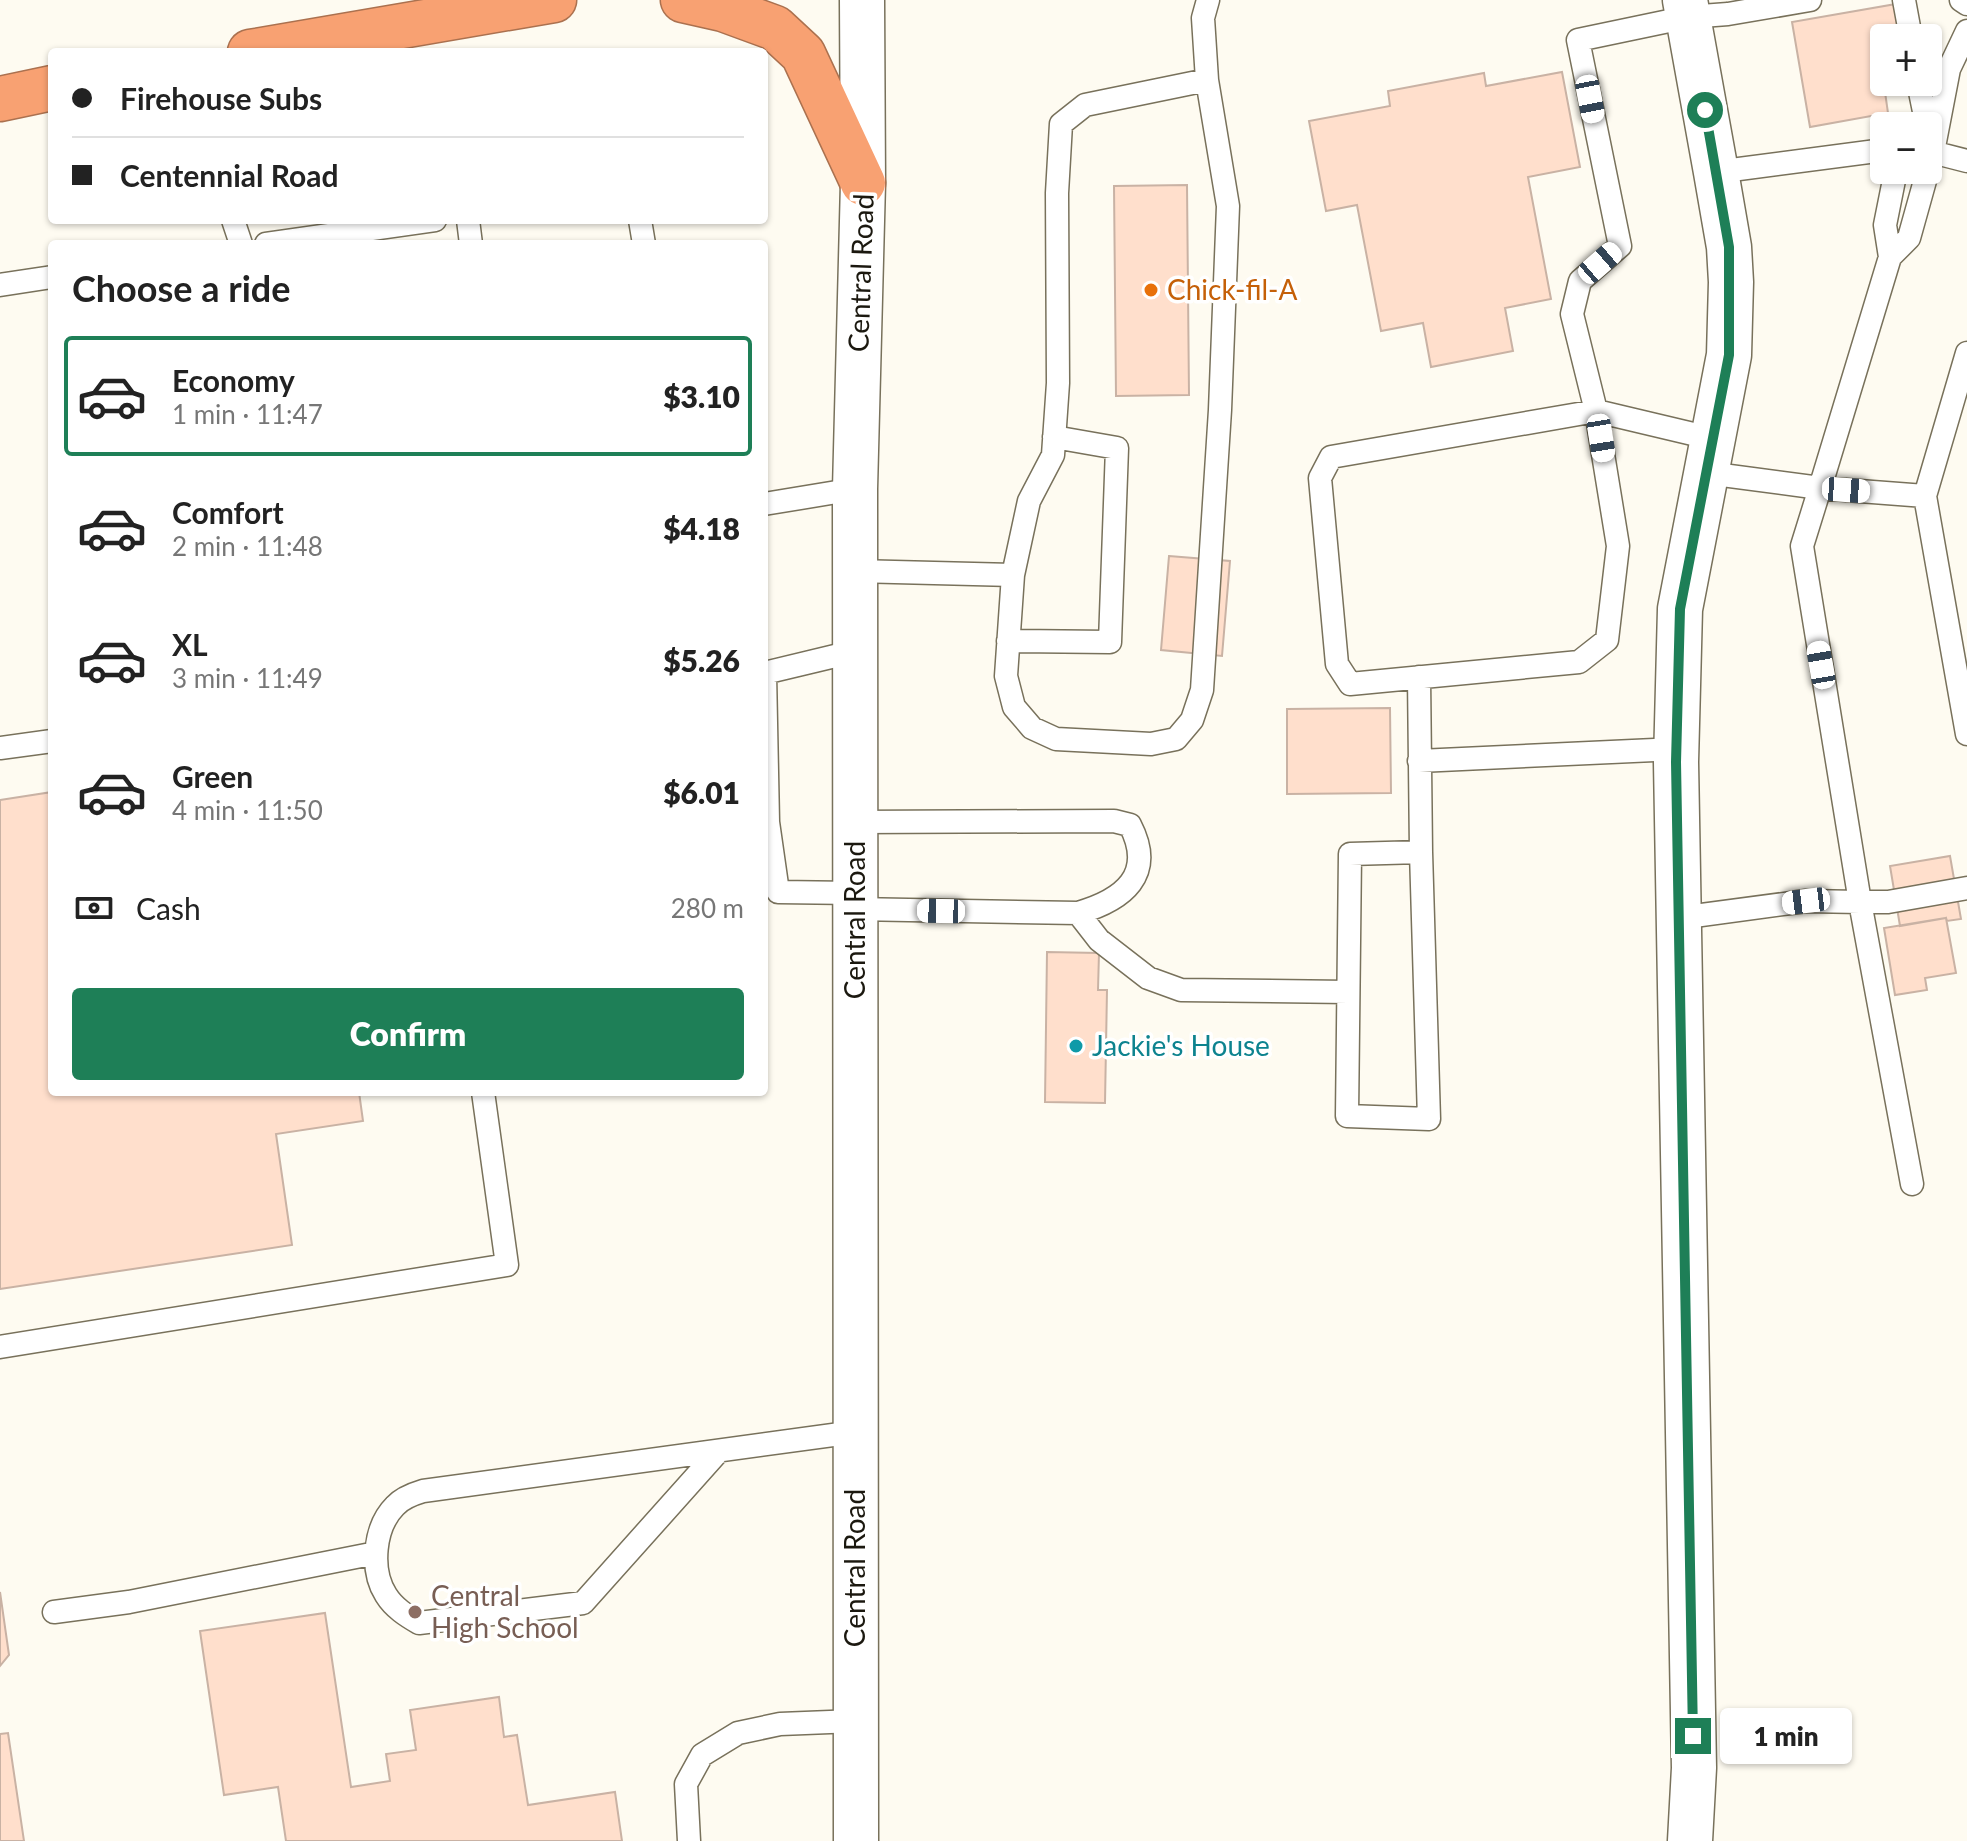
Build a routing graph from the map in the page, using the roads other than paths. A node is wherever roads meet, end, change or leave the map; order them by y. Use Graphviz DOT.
graph roads {
  1 [pos="554,0"];
  2 [pos="683,0"];
  3 [pos="862,0"];
  4 [pos="1810,0"];
  5 [pos="1904,0"];
  6 [pos="1961,0"];
  7 [pos="1967,4"];
  8 [pos="1201,6"];
  9 [pos="1686,8"];
  10 [pos="1908,24"];
  11 [pos="1967,31"];
  12 [pos="336,43"];
  13 [pos="288,48"];
  14 [pos="1207,80"];
  15 [pos="48,89"];
  16 [pos="0,99"];
  17 [pos="1940,112"];
  18 [pos="1870,152"];
  19 [pos="1942,155"];
  20 [pos="1967,161"];
  21 [pos="1716,172"];
  22 [pos="863,183"];
  23 [pos="1893,184"];
  24 [pos="1923,184"];
  25 [pos="417,224"];
  26 [pos="352,238"];
  27 [pos="323,240"];
  28 [pos="1890,257"];
  29 [pos="48,278"];
  30 [pos="0,285"];
  31 [pos="1967,353"];
  32 [pos="1596,411"];
  33 [pos="1054,437"];
  34 [pos="1710,456"];
  35 [pos="1820,488"];
  36 [pos="855,489"];
  37 [pos="1925,496"];
  38 [pos="768,503"];
  39 [pos="855,571"];
  40 [pos="1013,575"];
  41 [pos="1008,641"];
  42 [pos="856,651"];
  43 [pos="768,672"];
  44 [pos="1419,677"];
  45 [pos="1967,734"];
  46 [pos="48,742"];
  47 [pos="0,748"];
  48 [pos="1676,749"];
  49 [pos="1419,761"];
  50 [pos="768,822"];
  51 [pos="855,822"];
  52 [pos="1421,852"];
  53 [pos="1967,888"];
  54 [pos="854,901"];
  55 [pos="1860,902"];
  56 [pos="1078,913"];
  57 [pos="1679,918"];
  58 [pos="1348,992"];
  59 [pos="484,1096"];
  60 [pos="1912,1184"];
  61 [pos="0,1347"];
  62 [pos="855,1432"];
  63 [pos="717,1453"];
  64 [pos="376,1553"];
  65 [pos="54,1612"];
  66 [pos="855,1721"];
  67 [pos="689,1841"];
  68 [pos="856,1841"];
  69 [pos="1690,1841"];
  1 -- 12 [label="highway"];
  2 -- 22 [label="highway"];
  3 -- 22 [label="street, Central Road"];
  4 -- 9 [label="lane"];
  5 -- 10 [label="lane"];
  6 -- 7 [label="lane"];
  8 -- 14 [label="lane"];
  9 -- 21 [label="street"];
  9 -- 32 [label="lane"];
  11 -- 17 [label="lane"];
  12 -- 13 [label="highway"];
  14 -- 33 [label="lane"];
  14 -- 41 [label="lane"];
  15 -- 16 [label="highway"];
  18 -- 21 [label="lane"];
  19 -- 20 [label="lane"];
  21 -- 34 [label="street"];
  22 -- 36 [label="street, Central Road"];
  23 -- 28 [label="lane"];
  24 -- 28 [label="lane"];
  25 -- 26 [label="lane"];
  26 -- 27 [label="lane"];
  28 -- 35 [label="lane"];
  29 -- 30 [label="lane"];
  31 -- 37 [label="lane"];
  32 -- 34 [label="lane"];
  32 -- 44 [label="lane"];
  32 -- 44 [label="lane"];
  33 -- 40 [label="lane"];
  33 -- 41 [label="lane"];
  34 -- 35 [label="lane"];
  34 -- 48 [label="street"];
  35 -- 37 [label="lane"];
  35 -- 55 [label="lane"];
  36 -- 38 [label="lane"];
  36 -- 39 [label="street, Central Road"];
  37 -- 45 [label="lane"];
  39 -- 40 [label="lane"];
  39 -- 42 [label="street, Central Road"];
  40 -- 41 [label="lane"];
  42 -- 43 [label="lane"];
  42 -- 51 [label="street, Central Road"];
  44 -- 49 [label="lane"];
  46 -- 47 [label="lane"];
  48 -- 49 [label="lane"];
  48 -- 57 [label="street"];
  49 -- 52 [label="lane"];
  50 -- 54 [label="lane"];
  51 -- 54 [label="street, Central Road"];
  51 -- 56 [label="lane"];
  52 -- 58 [label="lane"];
  52 -- 58 [label="lane"];
  53 -- 55 [label="lane"];
  54 -- 56 [label="lane"];
  54 -- 62 [label="street, Central Road"];
  55 -- 57 [label="lane"];
  55 -- 60 [label="lane"];
  56 -- 58 [label="lane"];
  57 -- 69 [label="street"];
  59 -- 61 [label="lane"];
  62 -- 63 [label="lane"];
  62 -- 66 [label="street, Central Road"];
  63 -- 64 [label="lane"];
  63 -- 64 [label="lane"];
  64 -- 65 [label="lane"];
  66 -- 67 [label="lane"];
  66 -- 68 [label="street, Central Road"];
}
